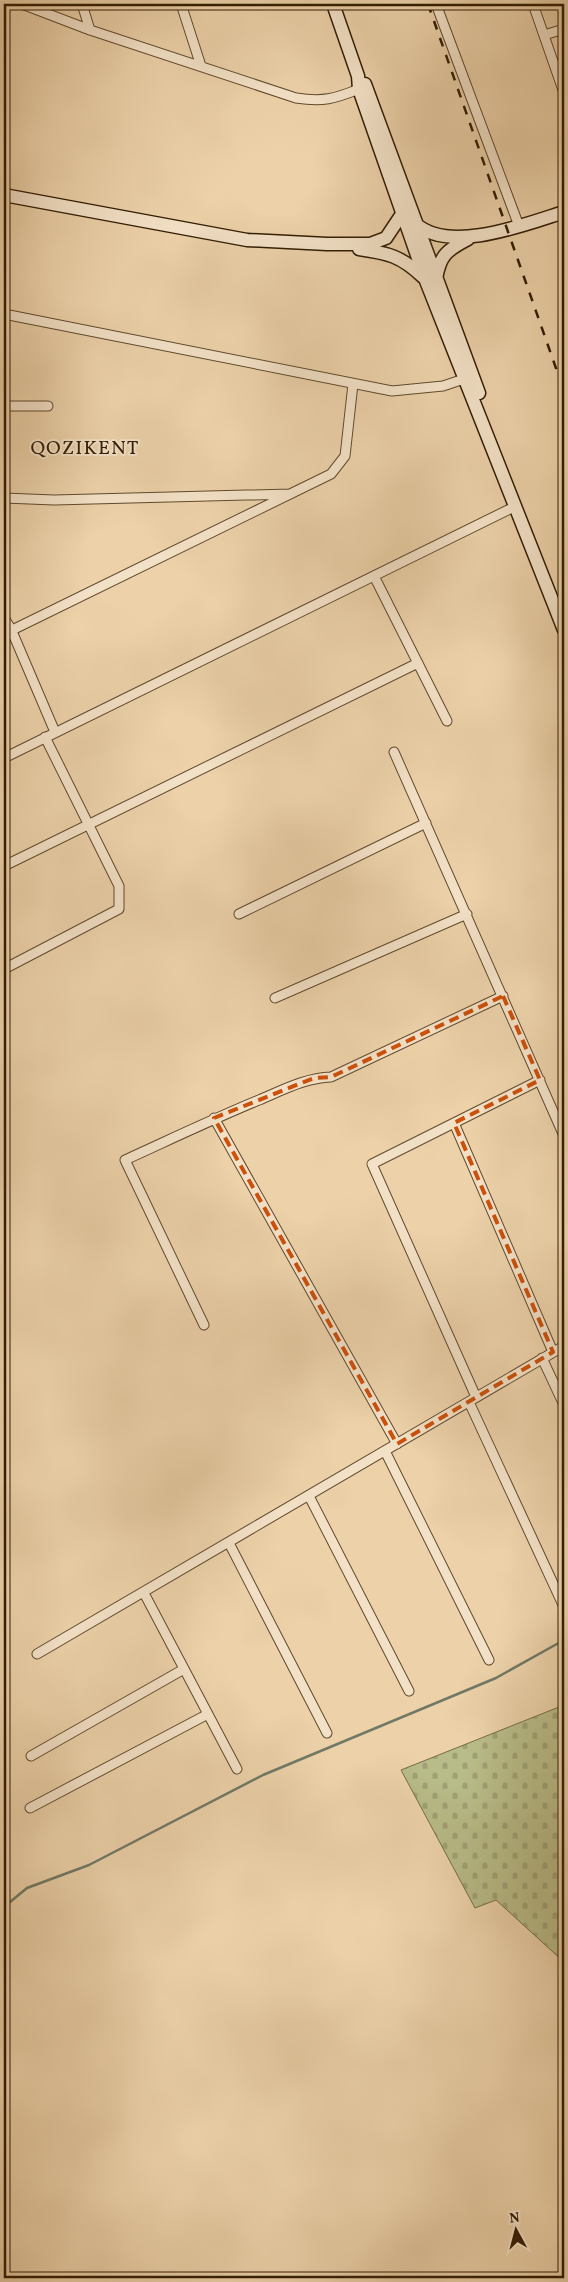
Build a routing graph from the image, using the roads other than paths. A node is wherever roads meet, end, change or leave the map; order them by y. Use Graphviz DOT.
graph roads {
  1 [pos="22,4"];
  2 [pos="82,4"];
  3 [pos="180,4"];
  4 [pos="333,4"];
  5 [pos="436,4"];
  6 [pos="534,4"];
  7 [pos="564,29"];
  8 [pos="90,30"];
  9 [pos="544,35"];
  10 [pos="201,66"];
  11 [pos="358,82"];
  12 [pos="564,93"];
  13 [pos="4,195"];
  14 [pos="564,212"];
  15 [pos="402,214"];
  16 [pos="415,223"];
  17 [pos="519,226"];
  18 [pos="472,236"];
  19 [pos="327,244"];
  20 [pos="431,280"];
  21 [pos="4,314"];
  22 [pos="464,379"];
  23 [pos="353,384"];
  24 [pos="4,406"];
  25 [pos="48,406"];
  26 [pos="293,494"];
  27 [pos="4,498"];
  28 [pos="516,506"];
  29 [pos="374,576"];
  30 [pos="564,610"];
  31 [pos="4,618"];
  32 [pos="564,630"];
  33 [pos="7,631"];
  34 [pos="418,663"];
  35 [pos="447,721"];
  36 [pos="55,732"];
  37 [pos="45,737"];
  38 [pos="394,752"];
  39 [pos="4,758"];
  40 [pos="426,823"];
  41 [pos="88,825"];
  42 [pos="4,866"];
  43 [pos="239,914"];
  44 [pos="467,914"];
  45 [pos="4,969"];
  46 [pos="503,996"];
  47 [pos="275,998"];
  48 [pos="540,1080"];
  49 [pos="214,1118"];
  50 [pos="454,1123"];
  51 [pos="564,1136"];
  52 [pos="204,1325"];
  53 [pos="564,1346"];
  54 [pos="553,1352"];
  55 [pos="542,1358"];
  56 [pos="472,1400"];
  57 [pos="564,1405"];
  58 [pos="397,1444"];
  59 [pos="385,1451"];
  60 [pos="309,1496"];
  61 [pos="228,1543"];
  62 [pos="144,1593"];
  63 [pos="564,1607"];
  64 [pos="37,1654"];
  65 [pos="489,1660"];
  66 [pos="184,1669"];
  67 [pos="409,1692"];
  68 [pos="208,1714"];
  69 [pos="327,1732"];
  70 [pos="31,1756"];
  71 [pos="237,1769"];
  72 [pos="30,1808"];
  1 -- 8 [label="street"];
  2 -- 8 [label="street"];
  3 -- 10 [label="street"];
  4 -- 11 [label="main road"];
  5 -- 17 [label="street"];
  6 -- 9 [label="street"];
  7 -- 9 [label="street"];
  8 -- 10 [label="street"];
  9 -- 12 [label="street"];
  10 -- 11 [label="street"];
  11 -- 15 [label="main road"];
  11 -- 16 [label="main road"];
  13 -- 19 [label="main road"];
  14 -- 17 [label="main road"];
  15 -- 19 [label="main road"];
  15 -- 20 [label="main road"];
  16 -- 18 [label="main road"];
  16 -- 20 [label="main road"];
  17 -- 18 [label="main road"];
  18 -- 20 [label="main road"];
  19 -- 20 [label="main road"];
  20 -- 22 [label="main road"];
  20 -- 30 [label="main road"];
  21 -- 23 [label="street"];
  22 -- 23 [label="street"];
  22 -- 28 [label="main road"];
  23 -- 26 [label="street"];
  24 -- 25 [label="street"];
  26 -- 27 [label="street"];
  26 -- 33 [label="street"];
  28 -- 29 [label="street"];
  28 -- 32 [label="main road"];
  29 -- 34 [label="street"];
  29 -- 36 [label="street"];
  31 -- 33 [label="street"];
  33 -- 36 [label="street"];
  34 -- 35 [label="street"];
  34 -- 41 [label="street"];
  36 -- 37 [label="street"];
  37 -- 39 [label="street"];
  37 -- 41 [label="street"];
  38 -- 40 [label="street"];
  40 -- 43 [label="street"];
  40 -- 44 [label="street"];
  41 -- 42 [label="street"];
  41 -- 45 [label="street"];
  44 -- 46 [label="street"];
  44 -- 47 [label="street"];
  46 -- 48 [label="street"];
  46 -- 49 [label="street"];
  48 -- 50 [label="street"];
  48 -- 51 [label="street"];
  49 -- 52 [label="street"];
  49 -- 58 [label="street"];
  50 -- 54 [label="street"];
  50 -- 56 [label="street"];
  53 -- 54 [label="street"];
  54 -- 55 [label="street"];
  55 -- 56 [label="street"];
  55 -- 57 [label="street"];
  56 -- 58 [label="street"];
  56 -- 63 [label="street"];
  58 -- 59 [label="street"];
  59 -- 60 [label="street"];
  59 -- 65 [label="street"];
  60 -- 61 [label="street"];
  60 -- 67 [label="street"];
  61 -- 62 [label="street"];
  61 -- 69 [label="street"];
  62 -- 64 [label="street"];
  62 -- 66 [label="street"];
  66 -- 68 [label="street"];
  66 -- 70 [label="street"];
  68 -- 71 [label="street"];
  68 -- 72 [label="street"];
}
